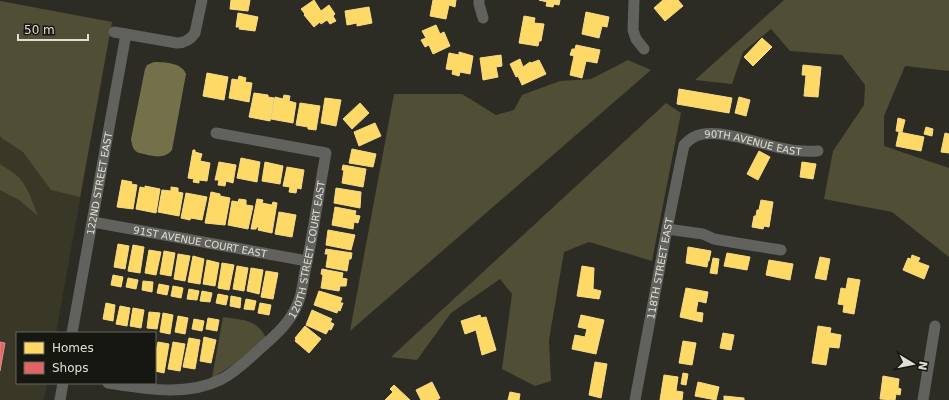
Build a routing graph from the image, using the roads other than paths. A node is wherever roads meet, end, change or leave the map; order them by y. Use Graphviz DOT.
graph roads {
  1 [pos="202,0"];
  2 [pos="479,0"];
  3 [pos="634,0"];
  4 [pos="483,18"];
  5 [pos="114,32"];
  6 [pos="126,34"];
  7 [pos="644,49"];
  8 [pos="216,133"];
  9 [pos="690,140"];
  10 [pos="818,151"];
  11 [pos="93,222"];
  12 [pos="666,229"];
  13 [pos="781,250"];
  14 [pos="307,261"];
  15 [pos="935,326"];
  16 [pos="72,332"];
  17 [pos="63,384"];
  18 [pos="115,384"];
  19 [pos="60,400"];
  20 [pos="636,400"];
  21 [pos="923,400"];
  1 -- 6 [label="street"];
  2 -- 4 [label="street"];
  3 -- 7 [label="street"];
  5 -- 6 [label="street"];
  6 -- 11 [label="street, 122ND STREET EAST"];
  8 -- 14 [label="street, 120TH STREET COURT EAST"];
  9 -- 10 [label="street, 90TH AVENUE EAST"];
  9 -- 12 [label="street, 118TH STREET EAST"];
  11 -- 14 [label="street, 91ST AVENUE COURT EAST"];
  11 -- 16 [label="street, 122ND STREET EAST"];
  12 -- 13 [label="street"];
  12 -- 20 [label="street, 118TH STREET EAST"];
  14 -- 18 [label="street, 120TH STREET COURT EAST"];
  15 -- 21 [label="street"];
  17 -- 19 [label="street"];
}
